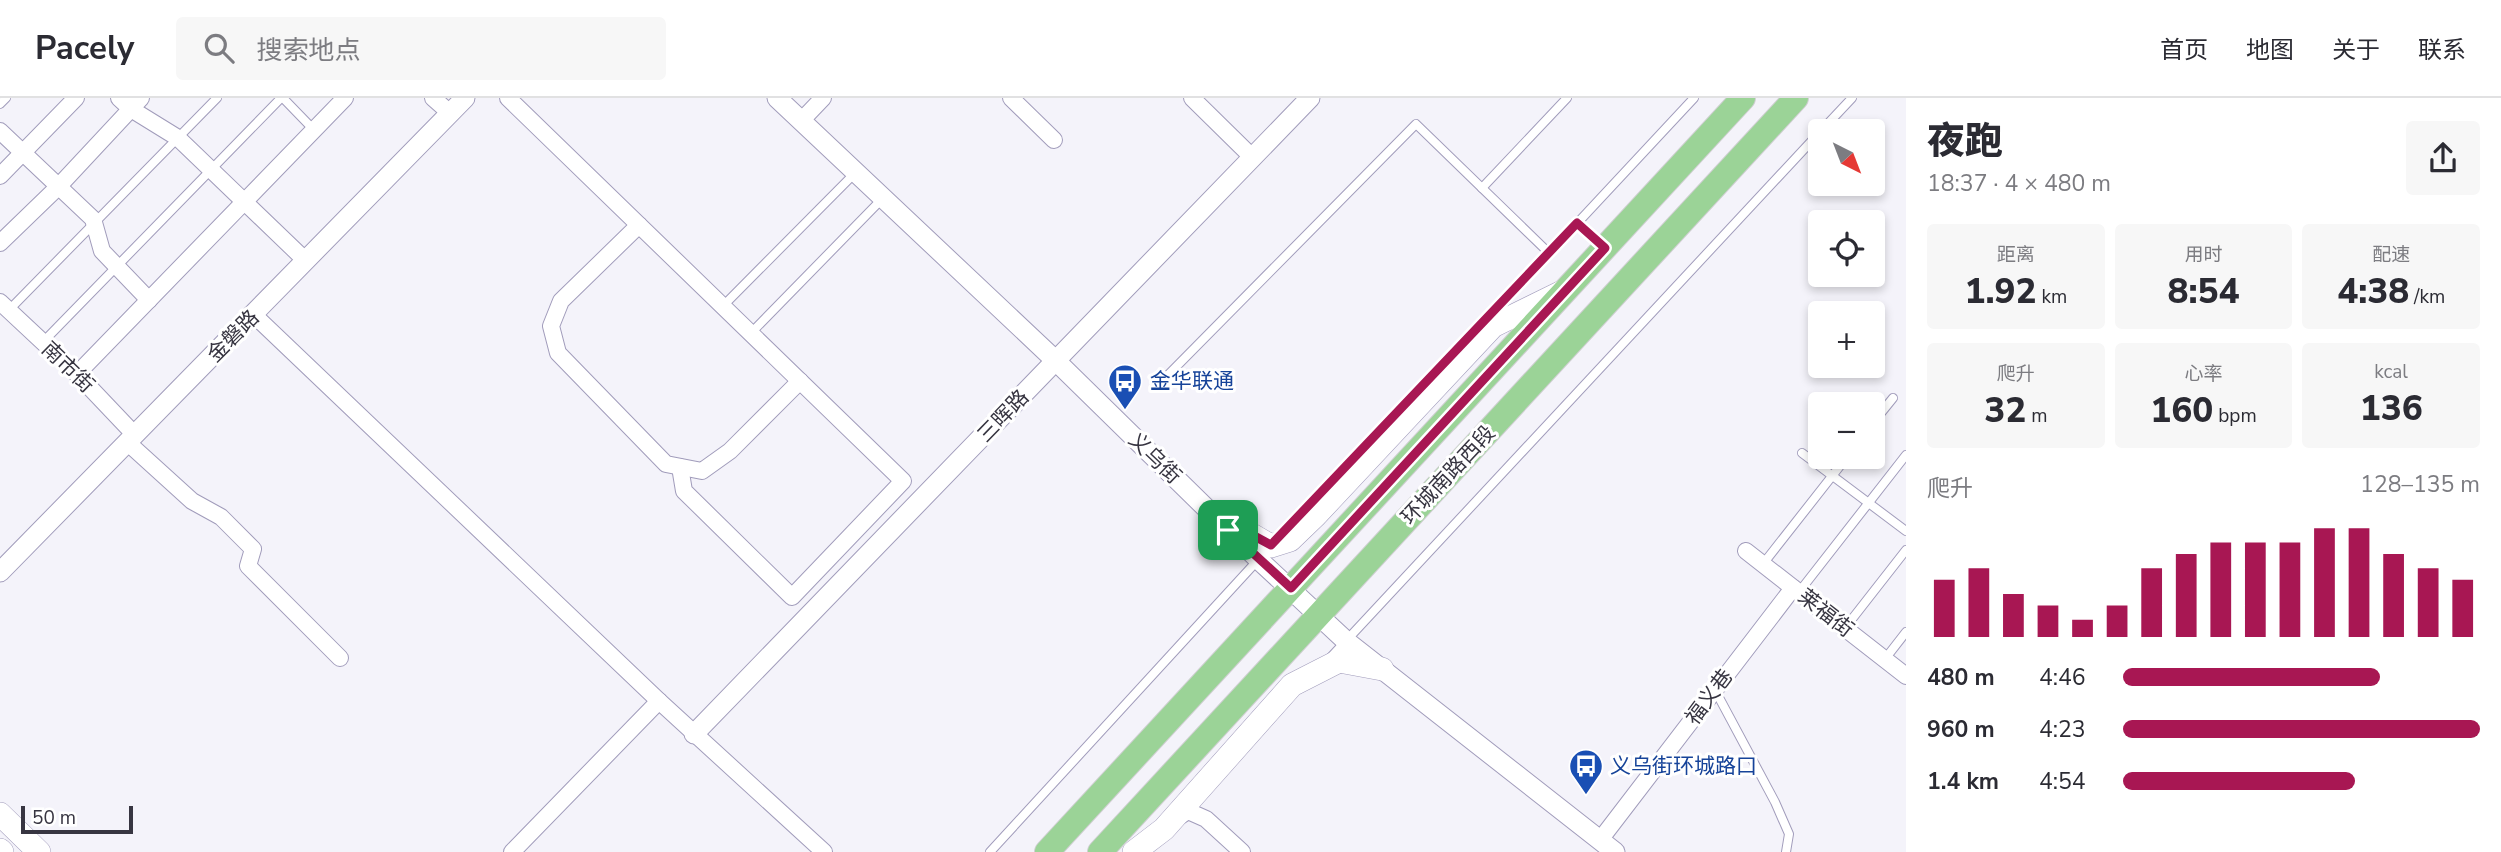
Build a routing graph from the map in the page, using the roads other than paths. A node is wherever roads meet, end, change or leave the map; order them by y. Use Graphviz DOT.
graph roads {
  1 [pos="6,98"];
  2 [pos="76,98"];
  3 [pos="217,98"];
  4 [pos="282,98"];
  5 [pos="345,98"];
  6 [pos="433,98"];
  7 [pos="465,98"];
  8 [pos="508,98"];
  9 [pos="777,98"];
  10 [pos="824,98"];
  11 [pos="1011,98"];
  12 [pos="1192,98"];
  13 [pos="1310,98"];
  14 [pos="1567,98"];
  15 [pos="1694,98"];
  16 [pos="1742,98"];
  17 [pos="1796,98"];
  18 [pos="1852,98"];
  19 [pos="130,102"];
  20 [pos="0,104"];
  21 [pos="450,113"];
  22 [pos="1832,119"];
  23 [pos="801,121"];
  24 [pos="314,130"];
  25 [pos="0,131"];
  26 [pos="178,138"];
  27 [pos="1054,140"];
  28 [pos="1808,145"];
  29 [pos="23,153"];
  30 [pos="1252,157"];
  31 [pos="211,170"];
  32 [pos="856,172"];
  33 [pos="0,176"];
  34 [pos="58,187"];
  35 [pos="1482,188"];
  36 [pos="883,198"];
  37 [pos="244,202"];
  38 [pos="94,223"];
  39 [pos="1577,223"];
  40 [pos="639,225"];
  41 [pos="0,243"];
  42 [pos="1605,248"];
  43 [pos="1549,253"];
  44 [pos="305,260"];
  45 [pos="117,267"];
  46 [pos="1564,291"];
  47 [pos="149,300"];
  48 [pos="4,306"];
  49 [pos="723,306"];
  50 [pos="254,315"];
  51 [pos="751,333"];
  52 [pos="43,342"];
  53 [pos="1056,361"];
  54 [pos="77,374"];
  55 [pos="1166,377"];
  56 [pos="1432,377"];
  57 [pos="800,381"];
  58 [pos="1893,398"];
  59 [pos="1885,408"];
  60 [pos="130,438"];
  61 [pos="1802,453"];
  62 [pos="1906,455"];
  63 [pos="680,467"];
  64 [pos="1838,469"];
  65 [pos="1832,476"];
  66 [pos="1328,486"];
  67 [pos="1868,503"];
  68 [pos="1290,526"];
  69 [pos="1228,530"];
  70 [pos="1906,531"];
  71 [pos="1270,547"];
  72 [pos="1906,550"];
  73 [pos="1746,551"];
  74 [pos="1763,564"];
  75 [pos="0,572"];
  76 [pos="1291,588"];
  77 [pos="1796,590"];
  78 [pos="1319,615"];
  79 [pos="1845,628"];
  80 [pos="1906,632"];
  81 [pos="1346,641"];
  82 [pos="340,657"];
  83 [pos="1885,659"];
  84 [pos="1382,669"];
  85 [pos="1315,673"];
  86 [pos="1906,676"];
  87 [pos="1715,690"];
  88 [pos="659,701"];
  89 [pos="694,734"];
  90 [pos="0,814"];
  91 [pos="1179,817"];
  92 [pos="1608,846"];
  93 [pos="39,852"];
  94 [pos="512,852"];
  95 [pos="824,852"];
  96 [pos="990,852"];
  97 [pos="1047,852"];
  98 [pos="1100,852"];
  99 [pos="1134,852"];
  100 [pos="1141,852"];
  101 [pos="1242,852"];
  102 [pos="1786,852"];
  1 -- 20 [label="lane"];
  2 -- 29 [label="street"];
  3 -- 26 [label="lane"];
  4 -- 24 [label="lane"];
  4 -- 31 [label="lane"];
  5 -- 24 [label="street"];
  6 -- 21 [label="street"];
  7 -- 21 [label="street, 金磐路"];
  8 -- 40 [label="street"];
  9 -- 23 [label="street, 义乌街"];
  10 -- 23 [label="street"];
  11 -- 27 [label="street"];
  12 -- 30 [label="street"];
  13 -- 30 [label="street, 三晖路"];
  14 -- 35 [label="lane"];
  15 -- 39 [label="lane"];
  16 -- 42 [label="main road, 环城南路西段"];
  17 -- 78 [label="main road, 环城南路西段"];
  18 -- 22 [label="lane"];
  19 -- 26 [label="street"];
  19 -- 34 [label="street"];
  21 -- 44 [label="street, 金磐路"];
  23 -- 32 [label="street, 义乌街"];
  24 -- 37 [label="street"];
  25 -- 29 [label="street"];
  26 -- 31 [label="street"];
  26 -- 38 [label="lane"];
  28 -- 81 [label="lane"];
  29 -- 33 [label="street"];
  29 -- 34 [label="street"];
  30 -- 53 [label="street, 三晖路"];
  31 -- 37 [label="street"];
  31 -- 45 [label="lane"];
  32 -- 36 [label="street, 义乌街"];
  32 -- 49 [label="lane"];
  34 -- 38 [label="street"];
  34 -- 41 [label="street"];
  35 -- 43 [label="lane"];
  35 -- 55 [label="lane"];
  36 -- 51 [label="lane"];
  36 -- 53 [label="street, 义乌街"];
  37 -- 44 [label="street"];
  37 -- 47 [label="street"];
  38 -- 45 [label="street"];
  38 -- 48 [label="lane"];
  39 -- 42 [label="lane"];
  39 -- 43 [label="lane"];
  40 -- 49 [label="street"];
  40 -- 63 [label="street"];
  42 -- 46 [label="main road, 环城南路西段"];
  43 -- 56 [label="lane"];
  44 -- 50 [label="street, 金磐路"];
  45 -- 47 [label="street"];
  45 -- 52 [label="lane"];
  46 -- 71 [label="main road"];
  46 -- 76 [label="main road, 环城南路西段"];
  47 -- 54 [label="street"];
  48 -- 52 [label="street, 南市街"];
  49 -- 51 [label="street"];
  50 -- 60 [label="street, 金磐路"];
  50 -- 88 [label="street"];
  51 -- 57 [label="street"];
  52 -- 54 [label="street, 南市街"];
  53 -- 69 [label="street, 义乌街"];
  53 -- 89 [label="street, 三晖路"];
  54 -- 60 [label="street, 南市街"];
  57 -- 63 [label="street"];
  57 -- 63 [label="street"];
  58 -- 59 [label="lane"];
  60 -- 75 [label="street, 金磐路"];
  60 -- 82 [label="street, 南市街"];
  61 -- 65 [label="lane"];
  62 -- 67 [label="lane"];
  64 -- 65 [label="lane"];
  65 -- 67 [label="lane"];
  65 -- 74 [label="lane"];
  66 -- 68 [label="lane"];
  67 -- 70 [label="lane"];
  67 -- 77 [label="lane"];
  69 -- 71 [label="main road"];
  71 -- 76 [label="street"];
  71 -- 96 [label="lane"];
  72 -- 79 [label="lane"];
  73 -- 74 [label="street, 莱福街"];
  74 -- 77 [label="street, 莱福街"];
  76 -- 78 [label="street"];
  76 -- 97 [label="main road, 环城南路西段"];
  77 -- 79 [label="street, 莱福街"];
  77 -- 87 [label="street, 福义巷"];
  78 -- 81 [label="street"];
  78 -- 98 [label="main road, 环城南路西段"];
  79 -- 83 [label="street, 莱福街"];
  80 -- 83 [label="lane"];
  81 -- 84 [label="street"];
  81 -- 85 [label="lane"];
  83 -- 86 [label="street, 莱福街"];
  84 -- 85 [label="main road"];
  84 -- 92 [label="street"];
  85 -- 91 [label="main road"];
  87 -- 92 [label="street, 福义巷"];
  87 -- 102 [label="lane"];
  88 -- 89 [label="street"];
  88 -- 94 [label="street"];
  89 -- 95 [label="street"];
  90 -- 93 [label="main road"];
  91 -- 99 [label="main road"];
  91 -- 100 [label="lane"];
  91 -- 101 [label="street"];
}
